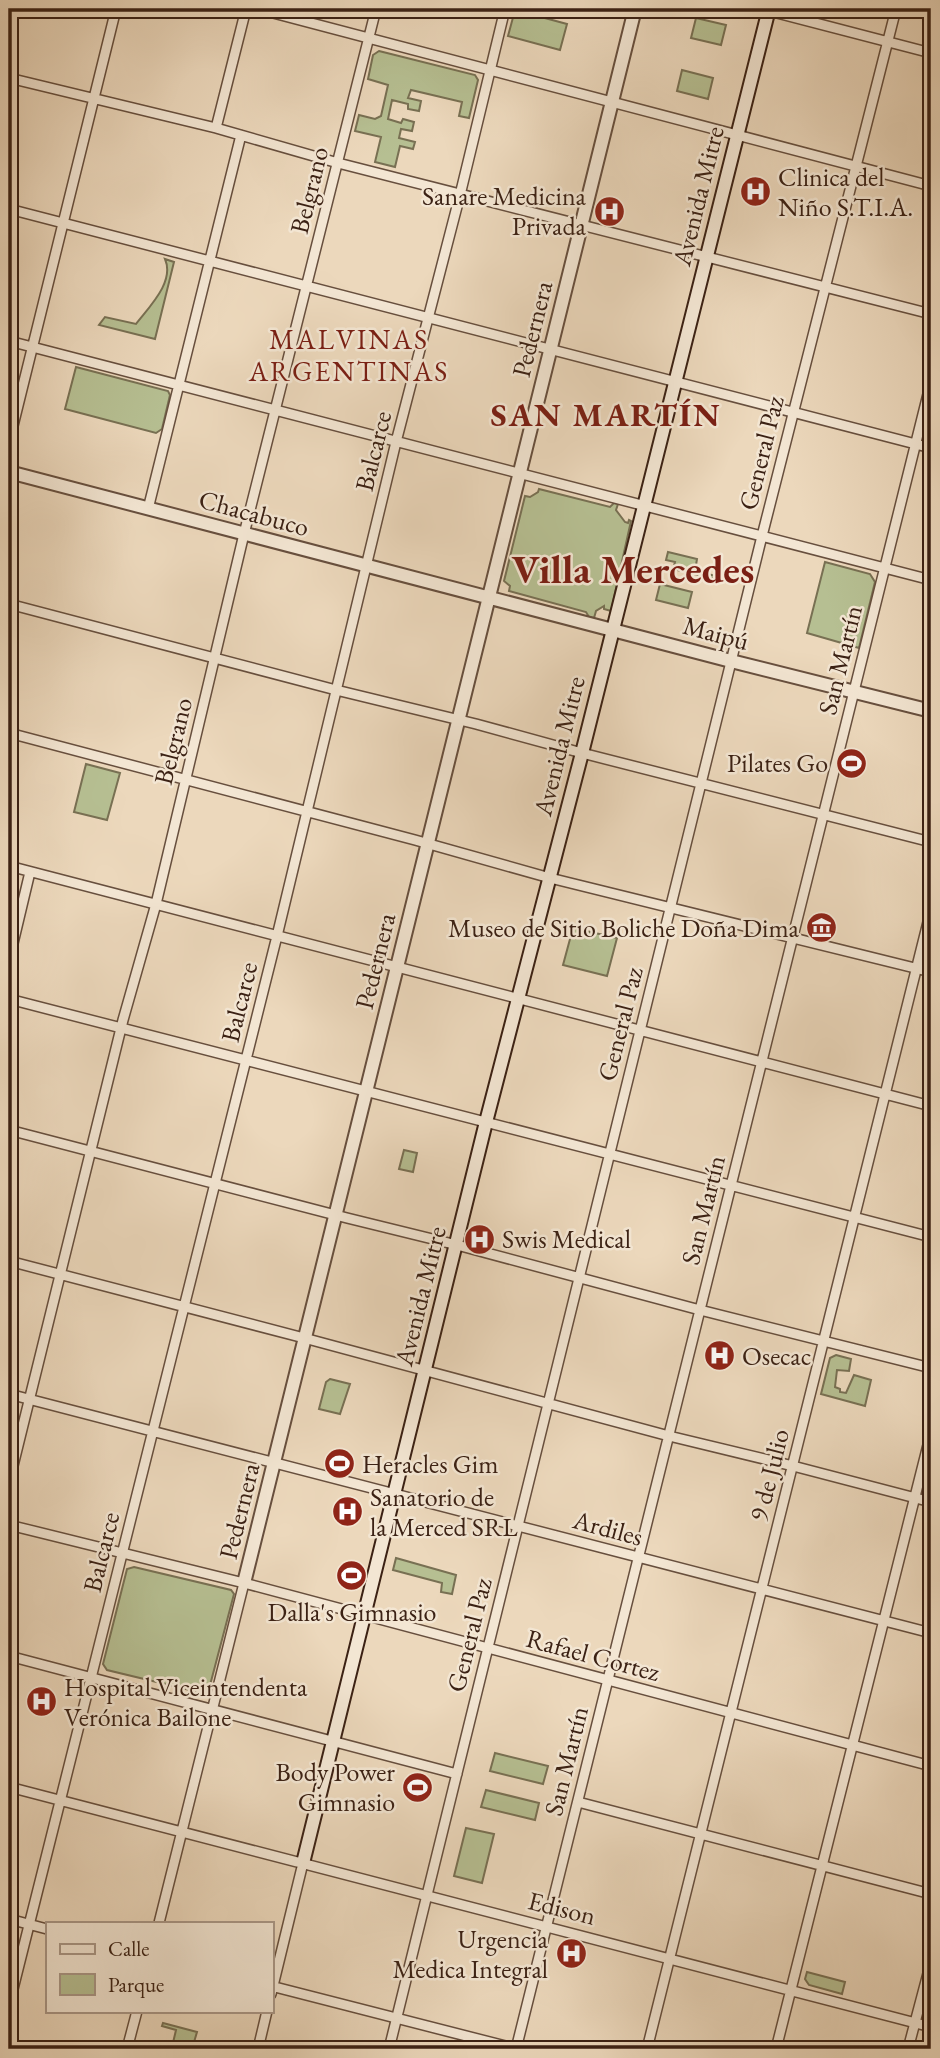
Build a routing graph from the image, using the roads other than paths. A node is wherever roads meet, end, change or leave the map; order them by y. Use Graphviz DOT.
graph roads {
  1 [pos="116,9"];
  2 [pos="246,9"];
  3 [pos="258,9"];
  4 [pos="376,9"];
  5 [pos="505,9"];
  6 [pos="635,9"];
  7 [pos="767,9"];
  8 [pos="896,9"];
  9 [pos="368,38"];
  10 [pos="887,42"];
  11 [pos="931,53"];
  12 [pos="489,71"];
  13 [pos="9,78"];
  14 [pos="95,99"];
  15 [pos="611,102"];
  16 [pos="215,128"];
  17 [pos="241,135"];
  18 [pos="737,135"];
  19 [pos="338,163"];
  20 [pos="855,166"];
  21 [pos="931,186"];
  22 [pos="460,195"];
  23 [pos="9,209"];
  24 [pos="63,224"];
  25 [pos="581,225"];
  26 [pos="707,256"];
  27 [pos="209,261"];
  28 [pos="825,286"];
  29 [pos="307,287"];
  30 [pos="931,314"];
  31 [pos="428,317"];
  32 [pos="9,341"];
  33 [pos="33,347"];
  34 [pos="549,350"];
  35 [pos="675,382"];
  36 [pos="931,382"];
  37 [pos="178,385"];
  38 [pos="276,411"];
  39 [pos="793,411"];
  40 [pos="9,442"];
  41 [pos="396,442"];
  42 [pos="916,444"];
  43 [pos="931,448"];
  44 [pos="9,472"];
  45 [pos="519,474"];
  46 [pos="644,505"];
  47 [pos="148,509"];
  48 [pos="244,534"];
  49 [pos="762,536"];
  50 [pos="366,566"];
  51 [pos="885,569"];
  52 [pos="931,580"];
  53 [pos="489,598"];
  54 [pos="9,604"];
  55 [pos="612,629"];
  56 [pos="215,658"];
  57 [pos="731,661"];
  58 [pos="336,690"];
  59 [pos="854,692"];
  60 [pos="931,711"];
  61 [pos="459,720"];
  62 [pos="9,733"];
  63 [pos="582,753"];
  64 [pos="186,780"];
  65 [pos="701,783"];
  66 [pos="306,812"];
  67 [pos="823,813"];
  68 [pos="931,842"];
  69 [pos="428,844"];
  70 [pos="9,866"];
  71 [pos="30,872"];
  72 [pos="550,878"];
  73 [pos="156,904"];
  74 [pos="670,907"];
  75 [pos="931,910"];
  76 [pos="277,936"];
  77 [pos="793,939"];
  78 [pos="9,961"];
  79 [pos="397,968"];
  80 [pos="918,968"];
  81 [pos="931,972"];
  82 [pos="9,999"];
  83 [pos="517,1000"];
  84 [pos="122,1028"];
  85 [pos="640,1031"];
  86 [pos="245,1060"];
  87 [pos="762,1063"];
  88 [pos="366,1091"];
  89 [pos="886,1094"];
  90 [pos="931,1106"];
  91 [pos="486,1122"];
  92 [pos="9,1130"];
  93 [pos="90,1152"];
  94 [pos="609,1154"];
  95 [pos="214,1184"];
  96 [pos="731,1186"];
  97 [pos="336,1215"];
  98 [pos="856,1218"];
  99 [pos="931,1237"];
  100 [pos="457,1245"];
  101 [pos="9,1261"];
  102 [pos="60,1274"];
  103 [pos="579,1278"];
  104 [pos="183,1306"];
  105 [pos="700,1310"];
  106 [pos="304,1338"];
  107 [pos="824,1341"];
  108 [pos="931,1368"];
  109 [pos="424,1370"];
  110 [pos="9,1394"];
  111 [pos="29,1400"];
  112 [pos="548,1404"];
  113 [pos="153,1431"];
  114 [pos="931,1433"];
  115 [pos="668,1436"];
  116 [pos="274,1462"];
  117 [pos="793,1466"];
  118 [pos="9,1482"];
  119 [pos="395,1495"];
  120 [pos="915,1498"];
  121 [pos="931,1502"];
  122 [pos="9,1525"];
  123 [pos="517,1526"];
  124 [pos="122,1555"];
  125 [pos="638,1558"];
  126 [pos="244,1583"];
  127 [pos="761,1589"];
  128 [pos="365,1616"];
  129 [pos="884,1621"];
  130 [pos="931,1633"];
  131 [pos="488,1649"];
  132 [pos="9,1656"];
  133 [pos="92,1678"];
  134 [pos="607,1681"];
  135 [pos="213,1709"];
  136 [pos="730,1714"];
  137 [pos="333,1741"];
  138 [pos="852,1745"];
  139 [pos="931,1766"];
  140 [pos="457,1773"];
  141 [pos="9,1787"];
  142 [pos="61,1800"];
  143 [pos="578,1802"];
  144 [pos="182,1831"];
  145 [pos="700,1834"];
  146 [pos="303,1863"];
  147 [pos="822,1866"];
  148 [pos="427,1894"];
  149 [pos="931,1894"];
  150 [pos="9,1919"];
  151 [pos="159,1922"];
  152 [pos="29,1924"];
  153 [pos="547,1925"];
  154 [pos="46,1929"];
  155 [pos="670,1957"];
  156 [pos="931,1962"];
  157 [pos="273,1985"];
  158 [pos="273,1989"];
  159 [pos="790,1989"];
  160 [pos="9,2005"];
  161 [pos="137,2012"];
  162 [pos="267,2012"];
  163 [pos="397,2017"];
  164 [pos="915,2022"];
  165 [pos="931,2027"];
  166 [pos="127,2049"];
  167 [pos="258,2049"];
  168 [pos="389,2049"];
  169 [pos="516,2049"];
  170 [pos="647,2049"];
  171 [pos="776,2049"];
  172 [pos="908,2049"];
  1 -- 14 [label="street"];
  2 -- 16 [label="street"];
  3 -- 9 [label="street"];
  4 -- 9 [label="street, Belgrano"];
  5 -- 12 [label="street, Balcarce"];
  6 -- 15 [label="street, Pedernera"];
  7 -- 10 [label="street"];
  7 -- 18 [label="street, Avenida Mitre"];
  8 -- 10 [label="street, General Paz"];
  9 -- 12 [label="street"];
  9 -- 19 [label="street, Belgrano"];
  10 -- 11 [label="street"];
  10 -- 20 [label="street, General Paz"];
  12 -- 15 [label="street"];
  12 -- 22 [label="street, Balcarce"];
  13 -- 14 [label="street"];
  14 -- 16 [label="street"];
  14 -- 24 [label="street"];
  15 -- 18 [label="street"];
  15 -- 25 [label="street, Pedernera"];
  16 -- 17 [label="street"];
  17 -- 19 [label="street"];
  17 -- 27 [label="street"];
  18 -- 20 [label="street"];
  18 -- 26 [label="street, Avenida Mitre"];
  19 -- 22 [label="street"];
  19 -- 29 [label="street, Belgrano"];
  20 -- 21 [label="street"];
  20 -- 28 [label="street, General Paz"];
  22 -- 25 [label="street"];
  22 -- 31 [label="street, Balcarce"];
  23 -- 24 [label="street"];
  24 -- 27 [label="street"];
  24 -- 33 [label="street"];
  25 -- 26 [label="street"];
  25 -- 34 [label="street, Pedernera"];
  26 -- 28 [label="street"];
  26 -- 35 [label="street, Avenida Mitre"];
  27 -- 29 [label="street"];
  27 -- 37 [label="street"];
  28 -- 30 [label="street"];
  28 -- 39 [label="street, General Paz"];
  29 -- 31 [label="street"];
  29 -- 38 [label="street, Belgrano"];
  31 -- 34 [label="street"];
  31 -- 41 [label="street, Balcarce"];
  32 -- 33 [label="street"];
  33 -- 37 [label="street"];
  33 -- 40 [label="street"];
  34 -- 35 [label="street"];
  34 -- 45 [label="street, Pedernera"];
  35 -- 39 [label="street"];
  35 -- 46 [label="street, Avenida Mitre"];
  36 -- 42 [label="street, San Martín"];
  37 -- 38 [label="street"];
  37 -- 47 [label="street"];
  38 -- 41 [label="street"];
  38 -- 48 [label="street, Belgrano"];
  39 -- 42 [label="street"];
  39 -- 49 [label="street, General Paz"];
  41 -- 45 [label="street"];
  41 -- 50 [label="street, Balcarce"];
  42 -- 43 [label="street"];
  42 -- 51 [label="street, San Martín"];
  44 -- 47 [label="street, Chacabuco"];
  45 -- 46 [label="street"];
  45 -- 53 [label="street, Pedernera"];
  46 -- 49 [label="street"];
  46 -- 55 [label="street, Avenida Mitre"];
  47 -- 48 [label="street, Chacabuco"];
  48 -- 50 [label="street, Chacabuco"];
  48 -- 56 [label="street, Belgrano"];
  49 -- 51 [label="street"];
  49 -- 57 [label="street, General Paz"];
  50 -- 53 [label="street, Chacabuco"];
  50 -- 58 [label="street, Balcarce"];
  51 -- 52 [label="street"];
  51 -- 59 [label="street, San Martín"];
  53 -- 55 [label="street, Maipú"];
  53 -- 61 [label="street, Pedernera"];
  54 -- 56 [label="street"];
  55 -- 57 [label="street, Maipú"];
  55 -- 63 [label="street, Avenida Mitre"];
  56 -- 58 [label="street"];
  56 -- 64 [label="street, Belgrano"];
  57 -- 59 [label="street, Maipú"];
  57 -- 65 [label="street, General Paz"];
  58 -- 61 [label="street"];
  58 -- 66 [label="street, Balcarce"];
  59 -- 60 [label="street, Maipú"];
  59 -- 67 [label="street, San Martín"];
  61 -- 63 [label="street"];
  61 -- 69 [label="street, Pedernera"];
  62 -- 64 [label="street"];
  63 -- 65 [label="street"];
  63 -- 72 [label="street, Avenida Mitre"];
  64 -- 66 [label="street"];
  64 -- 73 [label="street, Belgrano"];
  65 -- 67 [label="street"];
  65 -- 74 [label="street, General Paz"];
  66 -- 69 [label="street"];
  66 -- 76 [label="street, Balcarce"];
  67 -- 68 [label="street"];
  67 -- 77 [label="street, San Martín"];
  69 -- 72 [label="street"];
  69 -- 79 [label="street, Pedernera"];
  70 -- 71 [label="street"];
  71 -- 73 [label="street"];
  71 -- 78 [label="street"];
  72 -- 74 [label="street"];
  72 -- 83 [label="street, Avenida Mitre"];
  73 -- 76 [label="street"];
  73 -- 84 [label="street, Belgrano"];
  74 -- 77 [label="street"];
  74 -- 85 [label="street, General Paz"];
  75 -- 80 [label="street, 9 de Julio"];
  76 -- 79 [label="street"];
  76 -- 86 [label="street, Balcarce"];
  77 -- 80 [label="street"];
  77 -- 87 [label="street, San Martín"];
  79 -- 83 [label="street"];
  79 -- 88 [label="street, Pedernera"];
  80 -- 81 [label="street"];
  80 -- 89 [label="street, 9 de Julio"];
  82 -- 84 [label="street"];
  83 -- 85 [label="street"];
  83 -- 91 [label="street, Avenida Mitre"];
  84 -- 86 [label="street"];
  84 -- 93 [label="street, Belgrano"];
  85 -- 87 [label="street"];
  85 -- 94 [label="street, General Paz"];
  86 -- 88 [label="street"];
  86 -- 95 [label="street, Balcarce"];
  87 -- 89 [label="street"];
  87 -- 96 [label="street, San Martín"];
  88 -- 91 [label="street"];
  88 -- 97 [label="street, Pedernera"];
  89 -- 90 [label="street"];
  89 -- 98 [label="street, 9 de Julio"];
  91 -- 94 [label="street"];
  91 -- 100 [label="street, Avenida Mitre"];
  92 -- 93 [label="street"];
  93 -- 95 [label="street"];
  93 -- 102 [label="street, Belgrano"];
  94 -- 96 [label="street"];
  94 -- 103 [label="street, General Paz"];
  95 -- 97 [label="street"];
  95 -- 104 [label="street, Balcarce"];
  96 -- 98 [label="street"];
  96 -- 105 [label="street, San Martín"];
  97 -- 100 [label="street"];
  97 -- 106 [label="street, Pedernera"];
  98 -- 99 [label="street"];
  98 -- 107 [label="street, 9 de Julio"];
  100 -- 103 [label="street"];
  100 -- 109 [label="street, Avenida Mitre"];
  101 -- 102 [label="street"];
  102 -- 104 [label="street"];
  102 -- 111 [label="street, Belgrano"];
  103 -- 105 [label="street"];
  103 -- 112 [label="street, General Paz"];
  104 -- 106 [label="street"];
  104 -- 113 [label="street, Balcarce"];
  105 -- 107 [label="street"];
  105 -- 115 [label="street, San Martín"];
  106 -- 109 [label="street"];
  106 -- 116 [label="street, Pedernera"];
  107 -- 108 [label="street"];
  107 -- 117 [label="street, 9 de Julio"];
  109 -- 112 [label="street"];
  109 -- 119 [label="street, Avenida Mitre"];
  110 -- 111 [label="street, Ardiles"];
  111 -- 113 [label="street, Ardiles"];
  111 -- 118 [label="street, Belgrano"];
  112 -- 115 [label="street"];
  112 -- 123 [label="street, General Paz"];
  113 -- 116 [label="street, Ardiles"];
  113 -- 124 [label="street, Balcarce"];
  114 -- 120 [label="street"];
  115 -- 117 [label="street"];
  115 -- 125 [label="street, San Martín"];
  116 -- 119 [label="street, Ardiles"];
  116 -- 126 [label="street, Pedernera"];
  117 -- 120 [label="street"];
  117 -- 127 [label="street, 9 de Julio"];
  119 -- 123 [label="street, Ardiles"];
  119 -- 128 [label="street, Avenida Mitre"];
  120 -- 121 [label="street"];
  120 -- 129 [label="street"];
  122 -- 124 [label="street, Rafael Cortez"];
  123 -- 125 [label="street, Ardiles"];
  123 -- 131 [label="street, General Paz"];
  124 -- 126 [label="street, Rafael Cortez"];
  124 -- 133 [label="street, Balcarce"];
  125 -- 127 [label="street, Ardiles"];
  125 -- 134 [label="street, San Martín"];
  126 -- 128 [label="street, Rafael Cortez"];
  126 -- 135 [label="street, Pedernera"];
  127 -- 129 [label="street, Ardiles"];
  127 -- 136 [label="street, 9 de Julio"];
  128 -- 131 [label="street, Rafael Cortez"];
  128 -- 137 [label="street, Avenida Mitre"];
  129 -- 130 [label="street, Ardiles"];
  129 -- 138 [label="street"];
  131 -- 134 [label="street, Rafael Cortez"];
  131 -- 140 [label="street, General Paz"];
  132 -- 133 [label="street"];
  133 -- 135 [label="street"];
  133 -- 142 [label="street, Balcarce"];
  134 -- 136 [label="street, Rafael Cortez"];
  134 -- 143 [label="street, San Martín"];
  135 -- 137 [label="street"];
  135 -- 144 [label="street, Pedernera"];
  136 -- 138 [label="street, Rafael Cortez"];
  136 -- 145 [label="street, 9 de Julio"];
  137 -- 140 [label="street"];
  137 -- 146 [label="street, Avenida Mitre"];
  138 -- 139 [label="street, Rafael Cortez"];
  138 -- 147 [label="street"];
  140 -- 148 [label="street, General Paz"];
  141 -- 142 [label="street, Edison"];
  142 -- 144 [label="street, Edison"];
  142 -- 152 [label="street, Balcarce"];
  143 -- 145 [label="street"];
  143 -- 153 [label="street, San Martín"];
  144 -- 146 [label="street, Edison"];
  144 -- 151 [label="street, Pedernera"];
  145 -- 147 [label="street"];
  145 -- 155 [label="street, 9 de Julio"];
  146 -- 148 [label="street, Edison"];
  146 -- 157 [label="street"];
  147 -- 149 [label="street"];
  147 -- 159 [label="street"];
  148 -- 153 [label="street, Edison"];
  148 -- 163 [label="street, General Paz"];
  150 -- 152 [label="street"];
  152 -- 154 [label="street"];
  152 -- 160 [label="street, Balcarce"];
  153 -- 155 [label="street, Edison"];
  153 -- 169 [label="street, San Martín"];
  155 -- 159 [label="street, Edison"];
  155 -- 170 [label="street, 9 de Julio"];
  156 -- 164 [label="street"];
  158 -- 163 [label="street"];
  159 -- 164 [label="street, Edison"];
  159 -- 171 [label="street"];
  161 -- 166 [label="street"];
  162 -- 167 [label="street"];
  163 -- 168 [label="street, General Paz"];
  163 -- 169 [label="street"];
  164 -- 165 [label="street, Edison"];
  164 -- 172 [label="street"];
}
